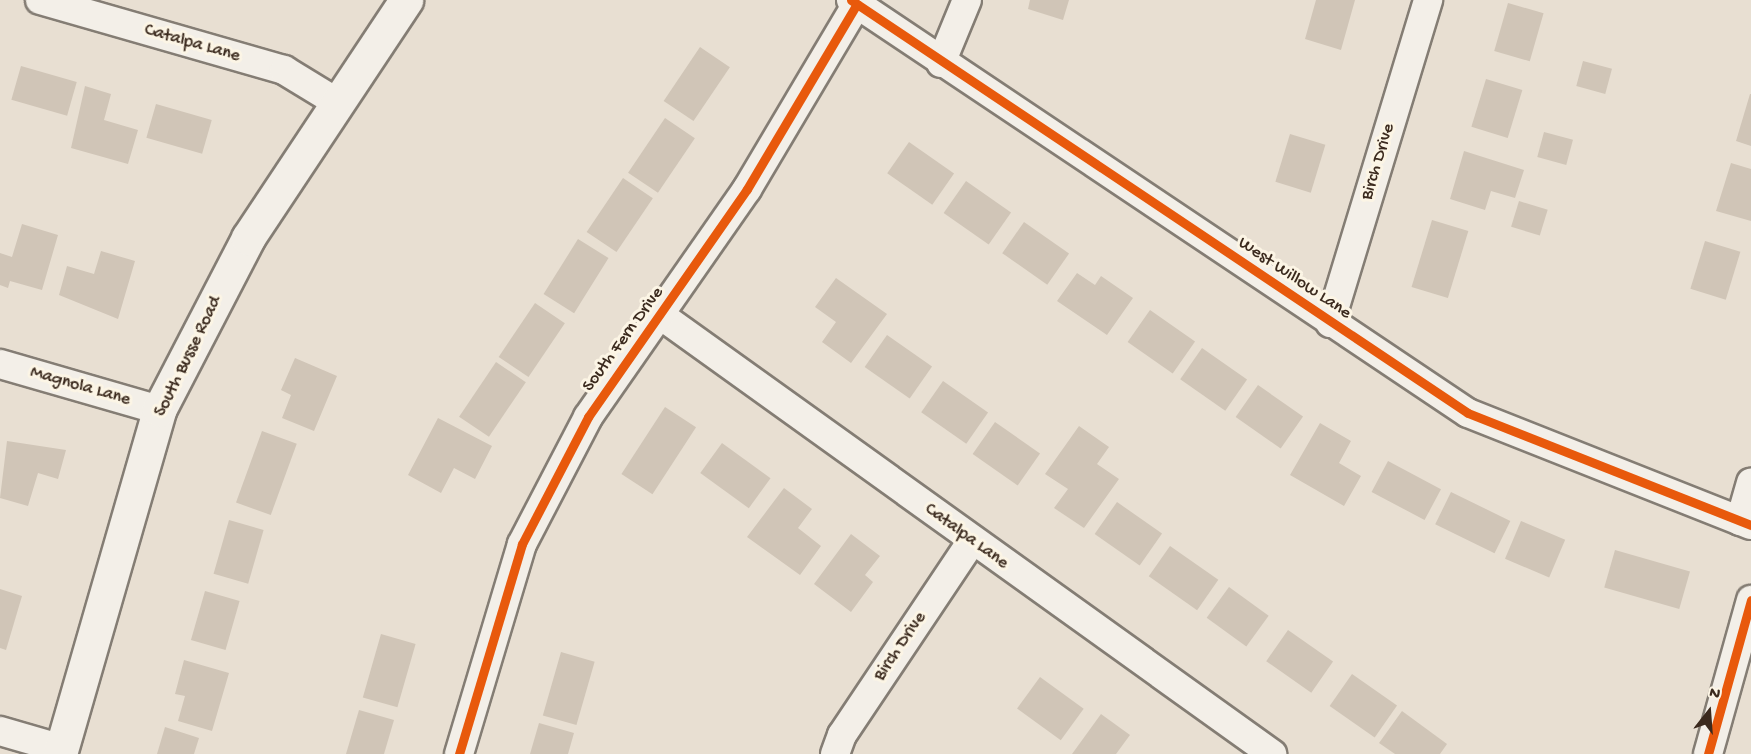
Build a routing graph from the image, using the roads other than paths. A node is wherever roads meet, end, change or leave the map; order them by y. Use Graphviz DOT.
graph roads {
  1 [pos="40,0"];
  2 [pos="406,0"];
  3 [pos="967,0"];
  4 [pos="1428,0"];
  5 [pos="854,2"];
  6 [pos="941,63"];
  7 [pos="338,103"];
  8 [pos="663,317"];
  9 [pos="1330,323"];
  10 [pos="0,364"];
  11 [pos="159,410"];
  12 [pos="1751,483"];
  13 [pos="1745,523"];
  14 [pos="972,542"];
  15 [pos="1751,600"];
  16 [pos="0,731"];
  17 [pos="61,751"];
  18 [pos="459,754"];
  19 [pos="835,754"];
  20 [pos="1272,754"];
  21 [pos="1708,754"];
  1 -- 7 [label="street, Catalpa Lane"];
  2 -- 7 [label="main road, South Busse Road"];
  3 -- 6 [label="street"];
  4 -- 9 [label="street, Birch Drive"];
  5 -- 6 [label="street, West Willow Lane"];
  5 -- 8 [label="street, South Fern Drive"];
  6 -- 9 [label="street, West Willow Lane"];
  7 -- 11 [label="main road, South Busse Road"];
  8 -- 14 [label="street, Catalpa Lane"];
  8 -- 18 [label="street, South Fern Drive"];
  9 -- 13 [label="street, West Willow Lane"];
  10 -- 11 [label="street, Magnola Lane"];
  11 -- 17 [label="main road, South Busse Road"];
  12 -- 13 [label="street"];
  14 -- 19 [label="street, Birch Drive"];
  14 -- 20 [label="street, Catalpa Lane"];
  15 -- 21 [label="street"];
  16 -- 17 [label="street"];
}
